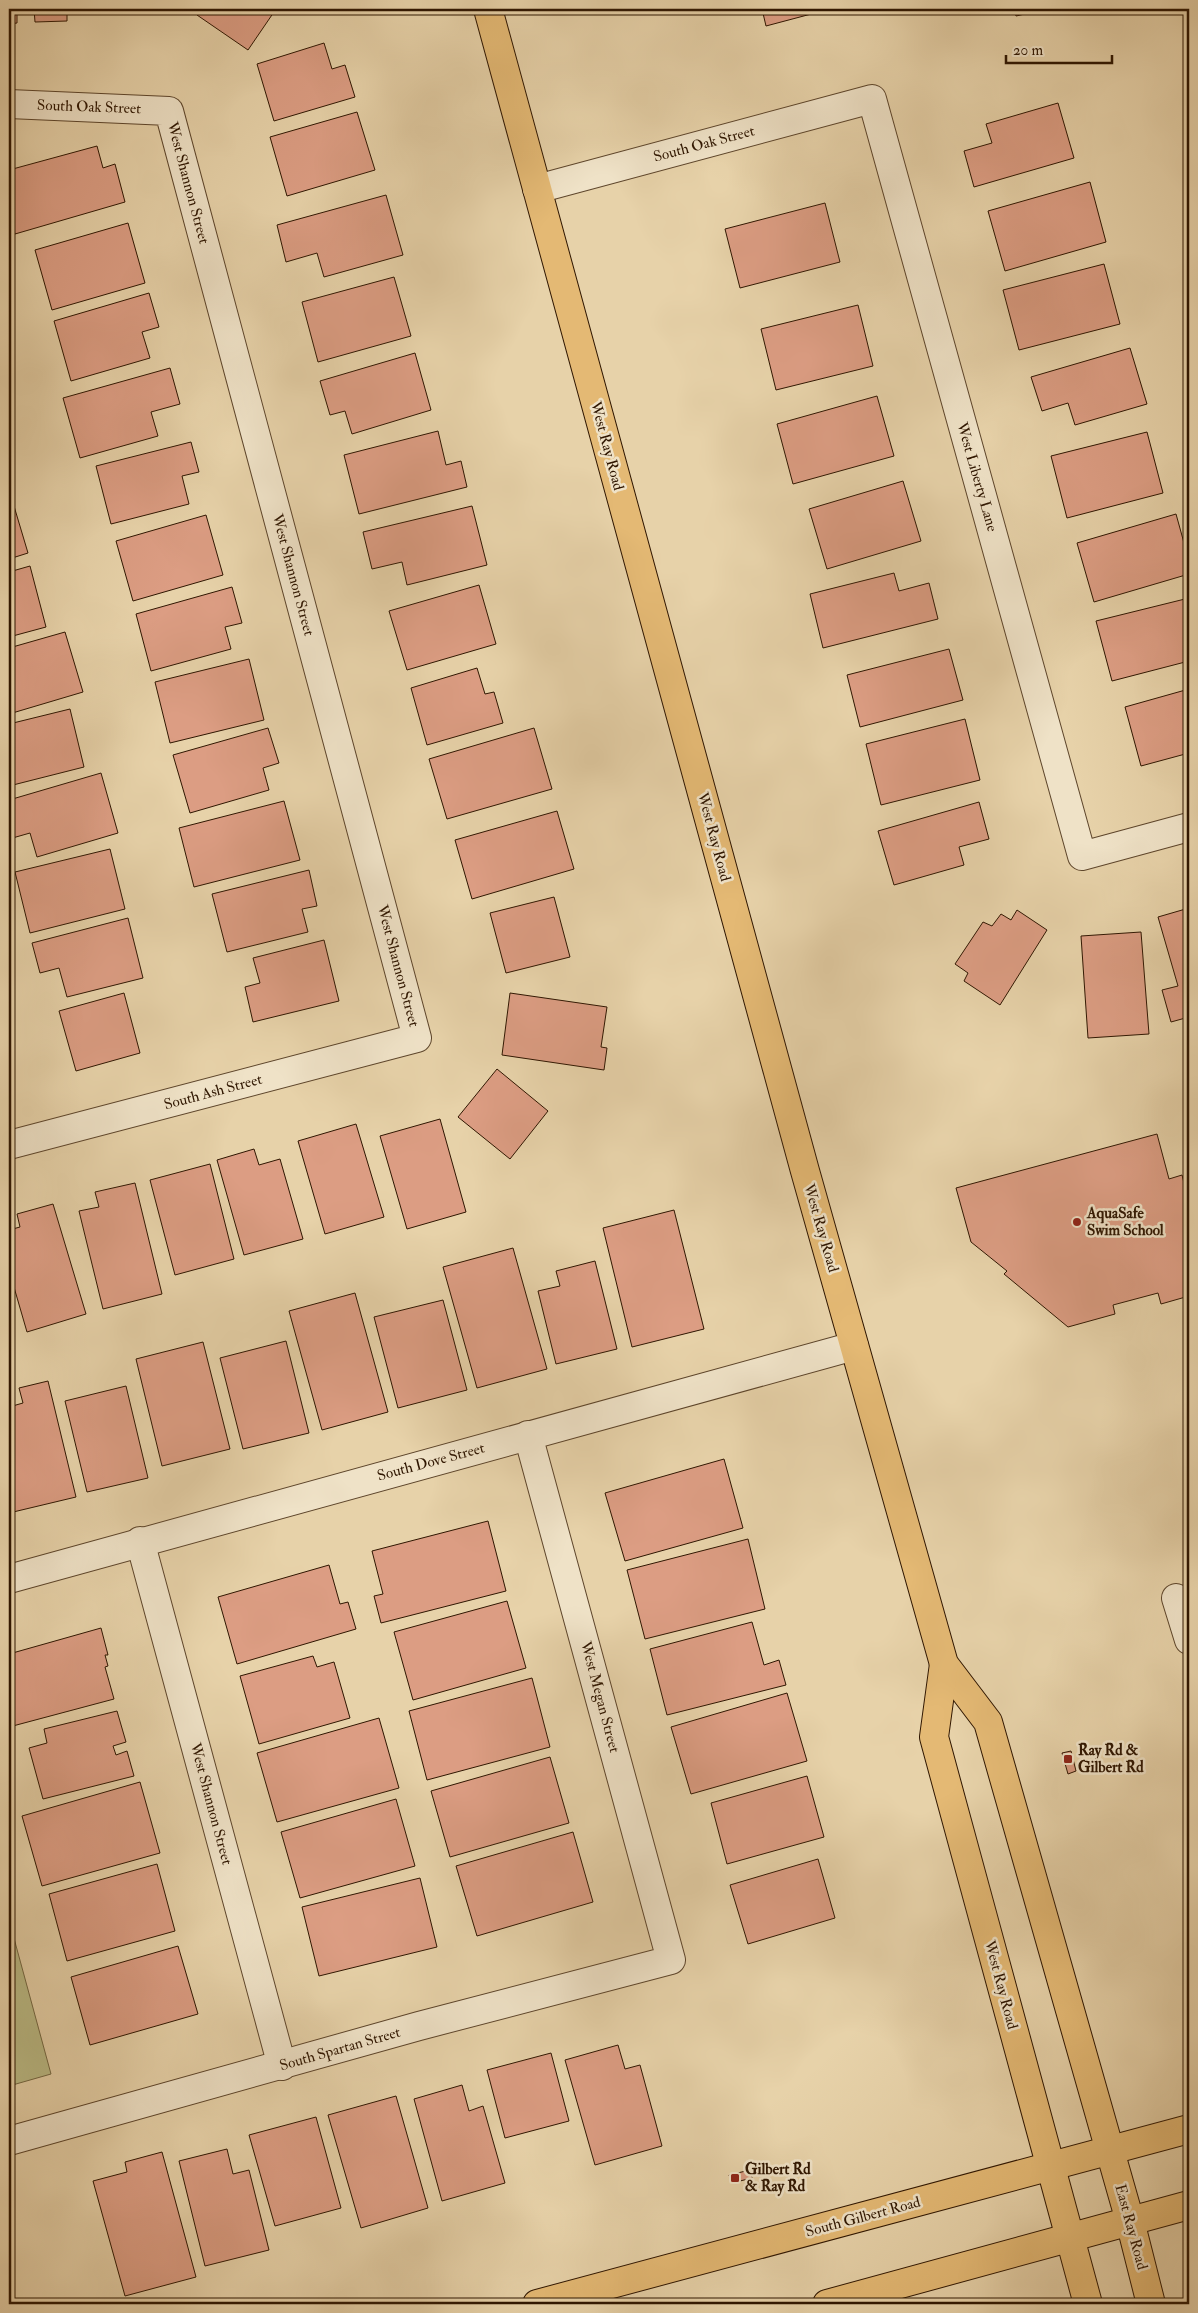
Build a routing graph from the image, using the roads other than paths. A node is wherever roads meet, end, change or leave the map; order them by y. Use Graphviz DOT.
graph roads {
  1 [pos="488,9"];
  2 [pos="872,99"];
  3 [pos="9,104"];
  4 [pos="168,111"];
  5 [pos="537,188"];
  6 [pos="1189,826"];
  7 [pos="417,1038"];
  8 [pos="10,1141"];
  9 [pos="854,1346"];
  10 [pos="528,1435"];
  11 [pos="140,1542"];
  12 [pos="9,1579"];
  13 [pos="1176,1598"];
  14 [pos="1189,1640"];
  15 [pos="944,1664"];
  16 [pos="671,1960"];
  17 [pos="282,2066"];
  18 [pos="1189,2129"];
  19 [pos="9,2141"];
  20 [pos="1110,2150"];
  21 [pos="1051,2166"];
  22 [pos="1189,2205"];
  23 [pos="1130,2221"];
  24 [pos="1069,2238"];
  25 [pos="537,2304"];
  26 [pos="827,2304"];
  27 [pos="1088,2304"];
  28 [pos="1151,2304"];
  1 -- 5 [label="main road, West Ray Road"];
  2 -- 5 [label="street, South Oak Street"];
  2 -- 6 [label="street, West Liberty Lane"];
  3 -- 4 [label="street, South Oak Street"];
  4 -- 7 [label="street, West Shannon Street"];
  5 -- 9 [label="main road, West Ray Road"];
  7 -- 8 [label="street, South Ash Street"];
  9 -- 10 [label="street, South Dove Street"];
  9 -- 15 [label="main road, West Ray Road"];
  10 -- 11 [label="street, South Dove Street"];
  10 -- 16 [label="street, West Megan Street"];
  11 -- 12 [label="street, South Dove Street"];
  11 -- 17 [label="street, West Shannon Street"];
  13 -- 14 [label="street"];
  15 -- 20 [label="main road, West Ray Road"];
  15 -- 21 [label="main road, West Ray Road"];
  16 -- 17 [label="street, South Spartan Street"];
  17 -- 19 [label="street, South Spartan Street"];
  18 -- 20 [label="main road, South Gilbert Road"];
  20 -- 21 [label="main road, South Gilbert Road"];
  20 -- 23 [label="main road, East Ray Road"];
  21 -- 24 [label="main road, West Ray Road"];
  21 -- 25 [label="main road, South Gilbert Road"];
  22 -- 23 [label="main road"];
  23 -- 24 [label="main road"];
  23 -- 28 [label="main road, East Ray Road"];
  24 -- 26 [label="main road"];
  24 -- 27 [label="main road, West Ray Road"];
}
